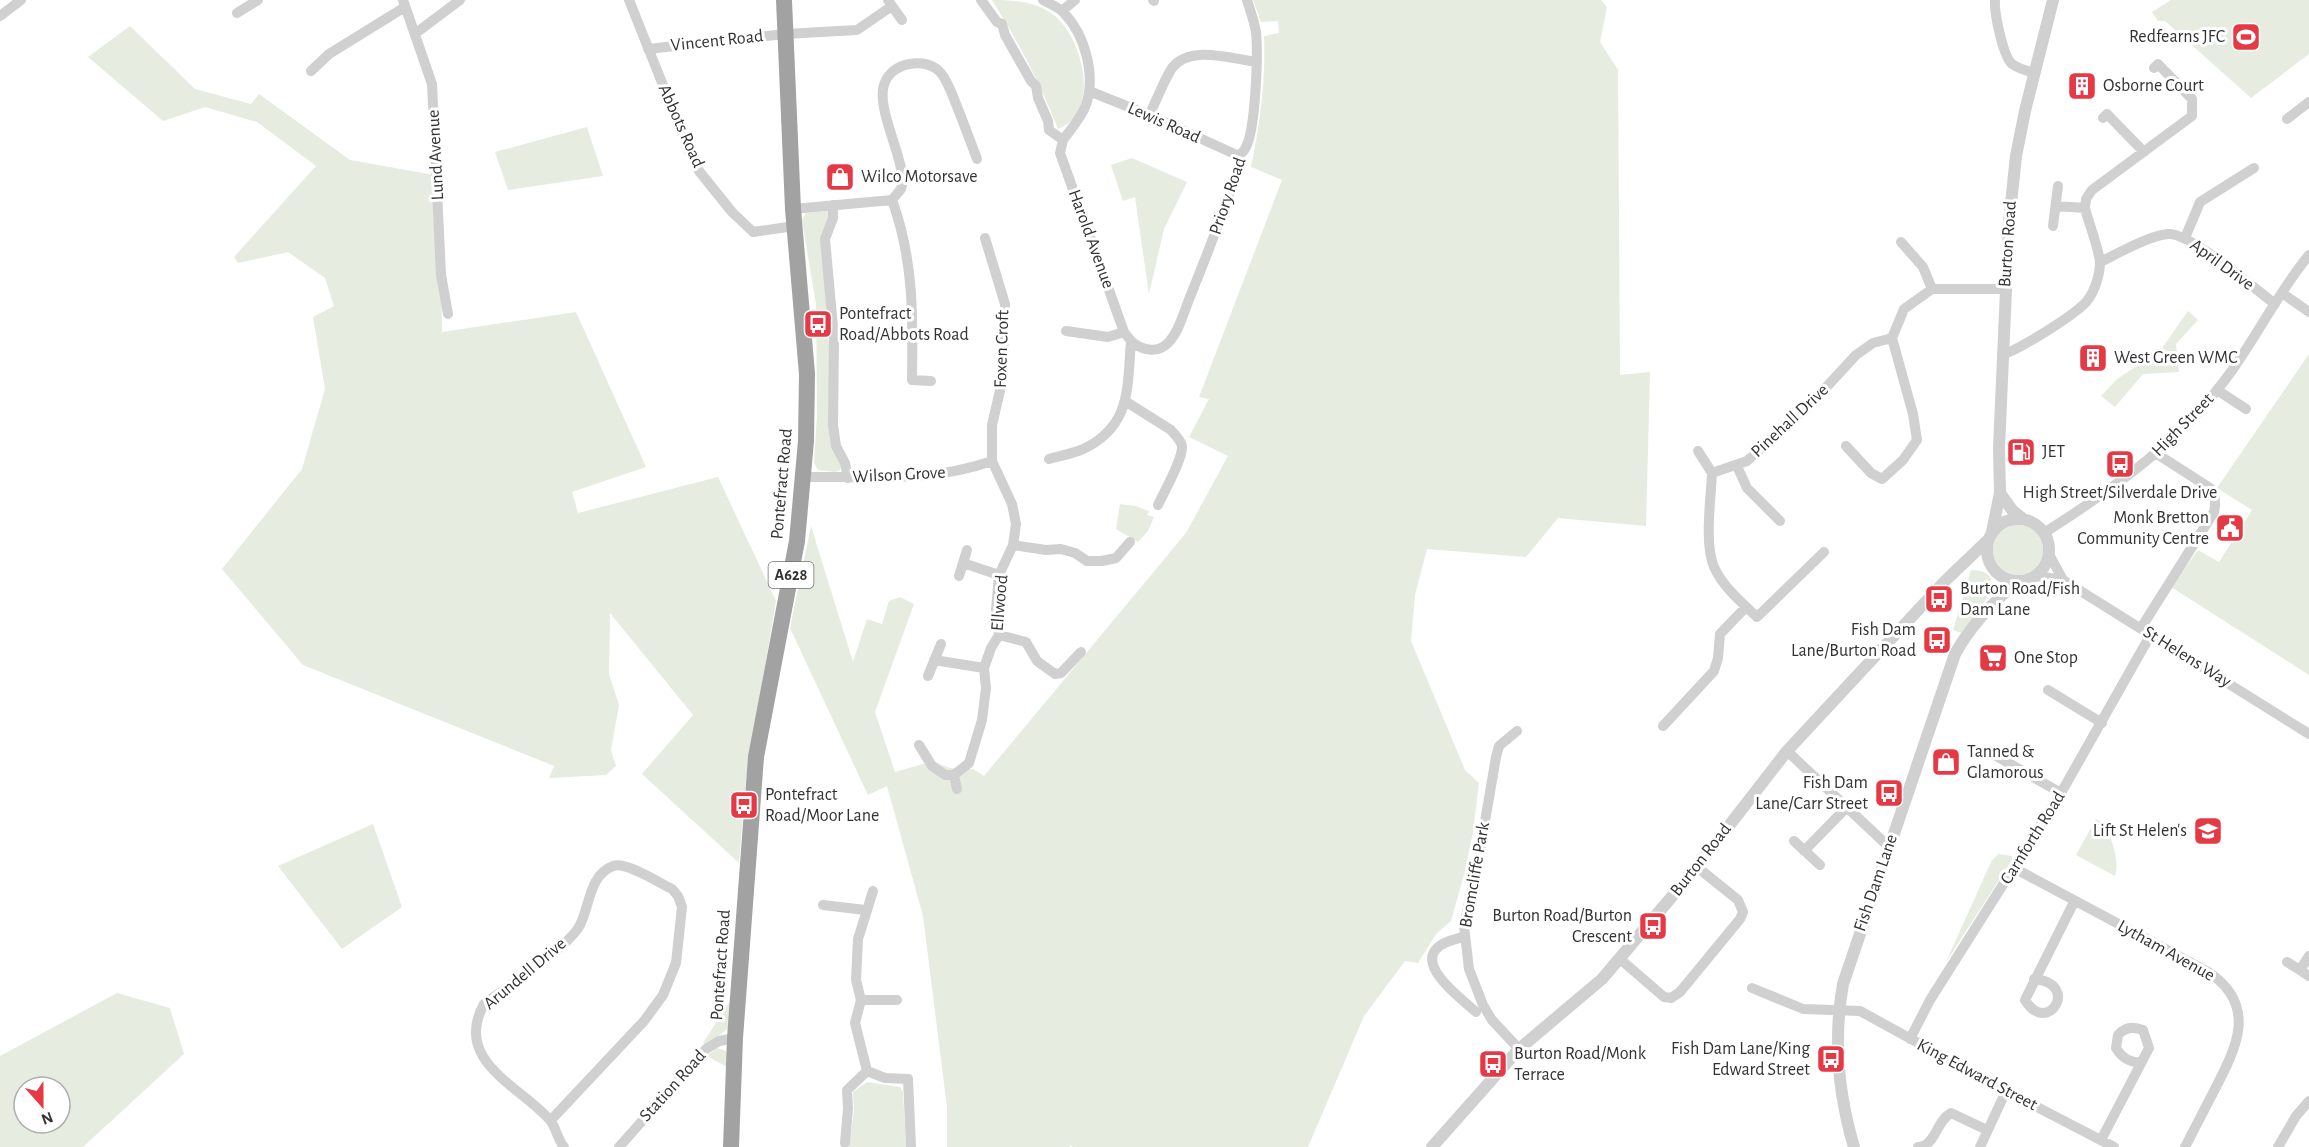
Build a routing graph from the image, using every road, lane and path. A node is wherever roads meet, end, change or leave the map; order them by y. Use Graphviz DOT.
graph roads {
  1 [pos="21,0"];
  2 [pos="258,0"];
  3 [pos="460,0"];
  4 [pos="629,0"];
  5 [pos="784,0"];
  6 [pos="981,0"];
  7 [pos="1043,0"];
  8 [pos="1075,0"];
  9 [pos="1247,0"];
  10 [pos="1995,0"];
  11 [pos="2053,0"];
  12 [pos="404,3"];
  13 [pos="890,3"];
  14 [pos="1062,11"];
  15 [pos="237,13"];
  16 [pos="0,16"];
  17 [pos="902,20"];
  18 [pos="416,33"];
  19 [pos="785,34"];
  20 [pos="648,49"];
  21 [pos="1257,62"];
  22 [pos="2154,68"];
  23 [pos="311,71"];
  24 [pos="2035,73"];
  25 [pos="1089,91"];
  26 [pos="2309,102"];
  27 [pos="2297,111"];
  28 [pos="1149,115"];
  29 [pos="2103,118"];
  30 [pos="2287,119"];
  31 [pos="2304,120"];
  32 [pos="1063,140"];
  33 [pos="2144,152"];
  34 [pos="1239,156"];
  35 [pos="977,159"];
  36 [pos="2254,168"];
  37 [pos="2058,186"];
  38 [pos="892,200"];
  39 [pos="833,206"];
  40 [pos="2056,206"];
  41 [pos="2085,208"];
  42 [pos="793,209"];
  43 [pos="794,226"];
  44 [pos="2053,226"];
  45 [pos="985,238"];
  46 [pos="2185,238"];
  47 [pos="1901,242"];
  48 [pos="2309,255"];
  49 [pos="2100,262"];
  50 [pos="1932,289"];
  51 [pos="2004,289"];
  52 [pos="2282,293"];
  53 [pos="2274,304"];
  54 [pos="2309,312"];
  55 [pos="448,314"];
  56 [pos="1066,331"];
  57 [pos="1124,332"];
  58 [pos="1892,338"];
  59 [pos="1131,341"];
  60 [pos="2002,355"];
  61 [pos="931,381"];
  62 [pos="2217,390"];
  63 [pos="1125,401"];
  64 [pos="2246,410"];
  65 [pos="1846,446"];
  66 [pos="1698,451"];
  67 [pos="2157,454"];
  68 [pos="1049,459"];
  69 [pos="992,461"];
  70 [pos="1737,466"];
  71 [pos="1712,473"];
  72 [pos="804,477"];
  73 [pos="848,478"];
  74 [pos="2000,492"];
  75 [pos="1158,505"];
  76 [pos="2023,519"];
  77 [pos="1780,521"];
  78 [pos="2044,533"];
  79 [pos="1990,536"];
  80 [pos="1130,542"];
  81 [pos="1013,545"];
  82 [pos="967,550"];
  83 [pos="1824,552"];
  84 [pos="2049,554"];
  85 [pos="963,563"];
  86 [pos="1962,563"];
  87 [pos="1995,571"];
  88 [pos="999,575"];
  89 [pos="959,576"];
  90 [pos="2036,576"];
  91 [pos="2063,580"];
  92 [pos="2017,582"];
  93 [pos="1994,601"];
  94 [pos="1746,607"];
  95 [pos="2141,628"];
  96 [pos="999,634"];
  97 [pos="2151,634"];
  98 [pos="940,644"];
  99 [pos="1081,652"];
  100 [pos="934,660"];
  101 [pos="984,668"];
  102 [pos="928,676"];
  103 [pos="2048,690"];
  104 [pos="2102,723"];
  105 [pos="1663,726"];
  106 [pos="1517,731"];
  107 [pos="2309,734"];
  108 [pos="919,745"];
  109 [pos="1787,751"];
  110 [pos="1991,753"];
  111 [pos="954,775"];
  112 [pos="957,789"];
  113 [pos="2061,793"];
  114 [pos="1847,807"];
  115 [pos="1794,841"];
  116 [pos="1888,846"];
  117 [pos="1804,850"];
  118 [pos="1820,865"];
  119 [pos="1696,867"];
  120 [pos="2014,868"];
  121 [pos="873,891"];
  122 [pos="2074,902"];
  123 [pos="823,905"];
  124 [pos="865,910"];
  125 [pos="1464,937"];
  126 [pos="2309,956"];
  127 [pos="1620,959"];
  128 [pos="2287,962"];
  129 [pos="2304,973"];
  130 [pos="2034,979"];
  131 [pos="1752,988"];
  132 [pos="861,1000"];
  133 [pos="897,1000"];
  134 [pos="1838,1009"];
  135 [pos="1476,1012"];
  136 [pos="735,1038"];
  137 [pos="1910,1039"];
  138 [pos="1519,1049"];
  139 [pos="2140,1063"];
  140 [pos="867,1071"];
  141 [pos="2006,1091"];
  142 [pos="2309,1101"];
  143 [pos="551,1120"];
  144 [pos="1987,1130"];
  145 [pos="2101,1140"];
  146 [pos="845,1143"];
  147 [pos="564,1147"];
  148 [pos="619,1147"];
  149 [pos="731,1147"];
  150 [pos="911,1147"];
  151 [pos="1432,1147"];
  152 [pos="1854,1147"];
  153 [pos="1918,1147"];
  154 [pos="1980,1147"];
  155 [pos="2114,1147"];
  156 [pos="2185,1147"];
  157 [pos="2278,1147"];
  1 -- 16 [label="street"];
  2 -- 15 [label="street"];
  3 -- 18 [label="street"];
  4 -- 20 [label="street, Abbots Road"];
  5 -- 19 [label="highway, Pontefract Road / A628"];
  6 -- 32 [label="street"];
  7 -- 14 [label="street"];
  8 -- 14 [label="street"];
  9 -- 21 [label="street, Priory Road"];
  10 -- 24 [label="street"];
  11 -- 24 [label="street, Burton Road"];
  12 -- 18 [label="street, Lund Avenue"];
  12 -- 23 [label="street"];
  13 -- 17 [label="street"];
  13 -- 19 [label="street, Vincent Road"];
  14 -- 25 [label="street"];
  18 -- 55 [label="street, Lund Avenue"];
  19 -- 20 [label="street, Vincent Road"];
  19 -- 42 [label="highway, Pontefract Road / A628"];
  20 -- 43 [label="street, Abbots Road"];
  21 -- 28 [label="street"];
  21 -- 34 [label="street, Priory Road"];
  22 -- 33 [label="street"];
  24 -- 51 [label="street, Burton Road"];
  25 -- 28 [label="street, Lewis Road"];
  25 -- 32 [label="street"];
  26 -- 27 [label="street"];
  27 -- 30 [label="street"];
  27 -- 31 [label="street"];
  28 -- 34 [label="street, Lewis Road"];
  29 -- 33 [label="street"];
  32 -- 57 [label="street, Harold Avenue"];
  33 -- 41 [label="street"];
  34 -- 59 [label="street, Priory Road"];
  35 -- 38 [label="street"];
  36 -- 46 [label="street"];
  37 -- 40 [label="street"];
  38 -- 39 [label="street"];
  38 -- 61 [label="street"];
  39 -- 42 [label="street"];
  39 -- 73 [label="street"];
  40 -- 41 [label="street"];
  40 -- 44 [label="street"];
  41 -- 49 [label="street"];
  42 -- 43 [label="highway, Pontefract Road / A628"];
  43 -- 72 [label="highway, Pontefract Road / A628"];
  45 -- 69 [label="street, Foxen Croft"];
  46 -- 49 [label="street, April Drive"];
  46 -- 53 [label="street, April Drive"];
  47 -- 50 [label="street"];
  48 -- 52 [label="street, High Street"];
  49 -- 60 [label="street"];
  50 -- 51 [label="street"];
  50 -- 58 [label="street"];
  51 -- 60 [label="street, Burton Road"];
  52 -- 53 [label="street, High Street"];
  52 -- 54 [label="street"];
  53 -- 62 [label="street, High Street"];
  56 -- 57 [label="street"];
  57 -- 59 [label="street, Harold Avenue"];
  58 -- 65 [label="street"];
  58 -- 70 [label="street, Pinehall Drive"];
  59 -- 63 [label="street"];
  60 -- 74 [label="street, Burton Road"];
  62 -- 64 [label="street"];
  62 -- 67 [label="street, High Street"];
  63 -- 68 [label="street"];
  63 -- 75 [label="street"];
  66 -- 71 [label="street"];
  67 -- 78 [label="street, High Street"];
  67 -- 95 [label="street"];
  69 -- 73 [label="street, Wilson Grove"];
  69 -- 81 [label="street, Ellwood"];
  70 -- 71 [label="street, Pinehall Drive"];
  70 -- 77 [label="street"];
  71 -- 94 [label="street"];
  72 -- 73 [label="street, Wilson Grove"];
  72 -- 136 [label="highway, Pontefract Road / A628"];
  74 -- 76 [label="street"];
  74 -- 79 [label="street, Burton Road"];
  76 -- 78 [label="street"];
  76 -- 79 [label="street"];
  78 -- 84 [label="street"];
  79 -- 86 [label="street, Burton Road"];
  79 -- 87 [label="street"];
  80 -- 81 [label="street"];
  81 -- 88 [label="street, Ellwood"];
  82 -- 85 [label="street"];
  83 -- 94 [label="street"];
  84 -- 90 [label="street"];
  84 -- 91 [label="street"];
  85 -- 88 [label="street"];
  85 -- 89 [label="street"];
  86 -- 87 [label="street"];
  86 -- 109 [label="street, Burton Road"];
  87 -- 92 [label="street"];
  87 -- 93 [label="street"];
  88 -- 96 [label="street, Ellwood"];
  90 -- 91 [label="street, St Helens Way"];
  90 -- 92 [label="street"];
  91 -- 95 [label="street, St Helens Way"];
  92 -- 93 [label="street, Fish Dam Lane"];
  93 -- 116 [label="street, Fish Dam Lane"];
  94 -- 105 [label="street"];
  95 -- 97 [label="street, St Helens Way"];
  96 -- 99 [label="street"];
  96 -- 101 [label="street, Ellwood"];
  97 -- 104 [label="street, Carnforth Road"];
  97 -- 107 [label="street, St Helens Way"];
  98 -- 100 [label="street"];
  100 -- 101 [label="street"];
  100 -- 102 [label="street"];
  101 -- 111 [label="street, Ellwood"];
  103 -- 104 [label="street"];
  104 -- 113 [label="street, Carnforth Road"];
  106 -- 125 [label="street, Bromcliffe Park"];
  108 -- 111 [label="street"];
  109 -- 114 [label="street"];
  109 -- 119 [label="street, Burton Road"];
  110 -- 113 [label="street"];
  111 -- 112 [label="street"];
  113 -- 120 [label="street, Carnforth Road"];
  114 -- 116 [label="street"];
  114 -- 117 [label="street"];
  115 -- 117 [label="street"];
  116 -- 134 [label="street, Fish Dam Lane"];
  117 -- 118 [label="street"];
  119 -- 127 [label="street, Burton Road"];
  119 -- 127 [label="street"];
  120 -- 122 [label="street, Lytham Avenue"];
  120 -- 137 [label="street, Carnforth Road"];
  121 -- 124 [label="street"];
  122 -- 130 [label="street"];
  122 -- 156 [label="street, Lytham Avenue"];
  123 -- 124 [label="street"];
  124 -- 132 [label="street"];
  125 -- 135 [label="street"];
  125 -- 138 [label="street, Bromcliffe Park"];
  126 -- 129 [label="street"];
  127 -- 138 [label="street, Burton Road"];
  128 -- 129 [label="street"];
  131 -- 134 [label="street, King Edward Street"];
  132 -- 133 [label="street"];
  132 -- 140 [label="street"];
  134 -- 137 [label="street, King Edward Street"];
  134 -- 152 [label="street, Fish Dam Lane"];
  136 -- 148 [label="street, Station Road"];
  136 -- 149 [label="highway, Pontefract Road / A628"];
  137 -- 141 [label="street, King Edward Street"];
  138 -- 151 [label="street, Burton Road"];
  139 -- 145 [label="street"];
  140 -- 146 [label="street"];
  140 -- 150 [label="street"];
  141 -- 144 [label="street"];
  141 -- 145 [label="street, King Edward Street"];
  142 -- 157 [label="street"];
  143 -- 143 [label="street, Arundell Drive"];
  143 -- 147 [label="street, Arundell Drive"];
  144 -- 153 [label="street"];
  144 -- 154 [label="street"];
  145 -- 155 [label="street, King Edward Street"];
}
